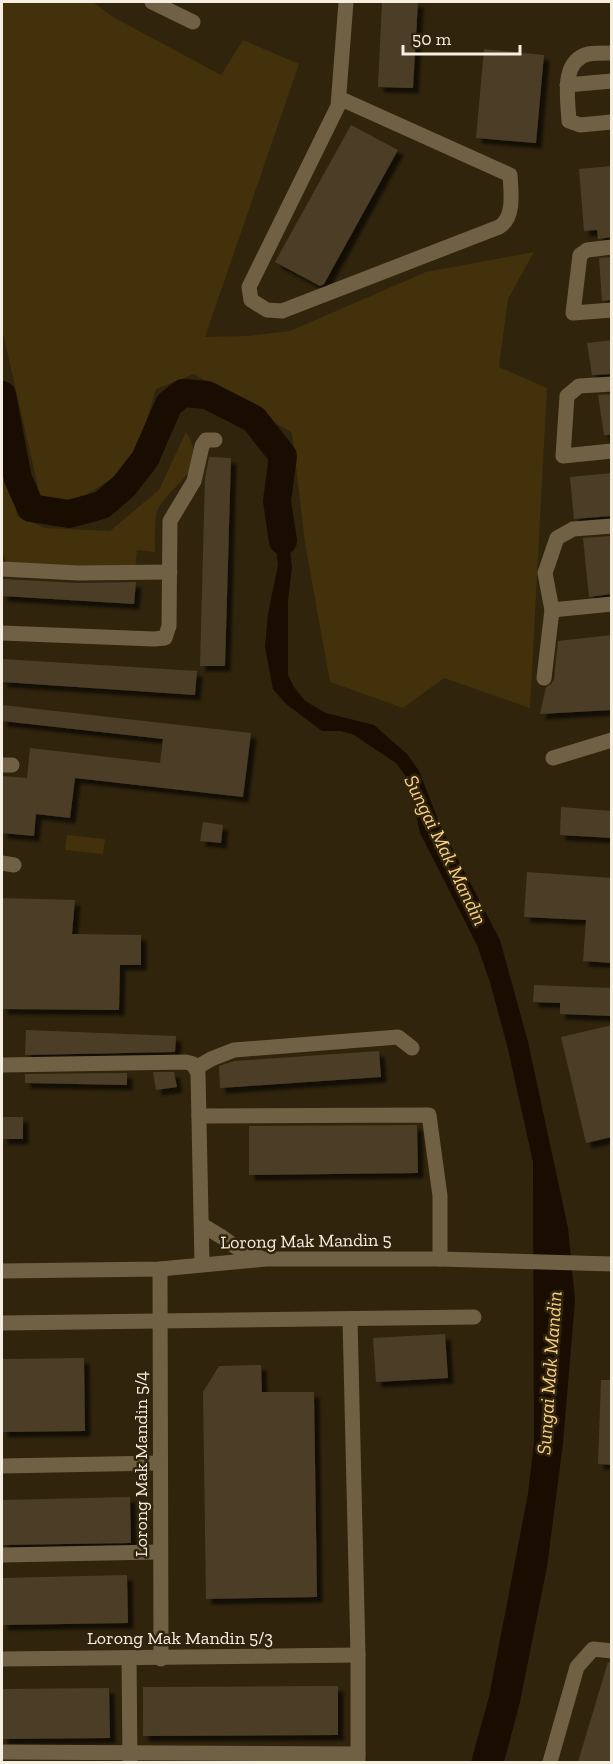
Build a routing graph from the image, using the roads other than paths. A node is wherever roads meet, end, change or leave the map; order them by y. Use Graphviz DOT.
graph roads {
  1 [pos="152,2"];
  2 [pos="346,2"];
  3 [pos="193,22"];
  4 [pos="612,53"];
  5 [pos="612,81"];
  6 [pos="567,85"];
  7 [pos="339,98"];
  8 [pos="612,122"];
  9 [pos="612,247"];
  10 [pos="612,310"];
  11 [pos="612,384"];
  12 [pos="214,440"];
  13 [pos="612,451"];
  14 [pos="612,526"];
  15 [pos="2,569"];
  16 [pos="170,572"];
  17 [pos="612,604"];
  18 [pos="552,610"];
  19 [pos="2,633"];
  20 [pos="543,678"];
  21 [pos="612,740"];
  22 [pos="553,758"];
  23 [pos="412,1048"];
  24 [pos="2,1065"];
  25 [pos="196,1068"];
  26 [pos="199,1116"];
  27 [pos="202,1225"];
  28 [pos="266,1259"];
  29 [pos="440,1259"];
  30 [pos="202,1264"];
  31 [pos="612,1264"];
  32 [pos="160,1269"];
  33 [pos="2,1271"];
  34 [pos="474,1317"];
  35 [pos="350,1319"];
  36 [pos="161,1320"];
  37 [pos="2,1323"];
  38 [pos="159,1463"];
  39 [pos="2,1466"];
  40 [pos="159,1552"];
  41 [pos="2,1556"];
  42 [pos="612,1651"];
  43 [pos="358,1655"];
  44 [pos="129,1658"];
  45 [pos="2,1659"];
  46 [pos="161,1659"];
  47 [pos="2,1752"];
  48 [pos="130,1757"];
  49 [pos="358,1758"];
  50 [pos="550,1762"];
  1 -- 3 [label="street"];
  2 -- 7 [label="street"];
  4 -- 6 [label="street"];
  5 -- 6 [label="street"];
  6 -- 8 [label="street"];
  7 -- 7 [label="street"];
  9 -- 10 [label="street"];
  11 -- 13 [label="street"];
  12 -- 16 [label="street"];
  14 -- 18 [label="street"];
  15 -- 16 [label="street"];
  16 -- 19 [label="street"];
  17 -- 18 [label="street"];
  18 -- 20 [label="street"];
  21 -- 22 [label="street"];
  23 -- 25 [label="street"];
  24 -- 25 [label="street"];
  25 -- 26 [label="street"];
  26 -- 27 [label="street"];
  26 -- 29 [label="street"];
  27 -- 28 [label="street"];
  27 -- 30 [label="street"];
  28 -- 29 [label="street, Lorong Mak Mandin 5"];
  28 -- 30 [label="street, Lorong Mak Mandin 5"];
  29 -- 31 [label="street, Lorong Mak Mandin 5"];
  30 -- 32 [label="street, Lorong Mak Mandin 5"];
  32 -- 33 [label="street, Lorong Mak Mandin 5"];
  32 -- 36 [label="street, Lorong Mak Mandin 5/4"];
  34 -- 35 [label="street"];
  35 -- 36 [label="street"];
  35 -- 43 [label="street"];
  36 -- 37 [label="street"];
  36 -- 38 [label="street, Lorong Mak Mandin 5/4"];
  38 -- 39 [label="street"];
  38 -- 40 [label="street, Lorong Mak Mandin 5/4"];
  40 -- 41 [label="street"];
  40 -- 46 [label="street, Lorong Mak Mandin 5/4"];
  42 -- 50 [label="street"];
  43 -- 46 [label="street, Lorong Mak Mandin 5/3"];
  43 -- 49 [label="street"];
  44 -- 45 [label="street, Lorong Mak Mandin 5/3"];
  44 -- 46 [label="street, Lorong Mak Mandin 5/3"];
  44 -- 48 [label="street"];
  47 -- 48 [label="street"];
  48 -- 49 [label="street"];
}
